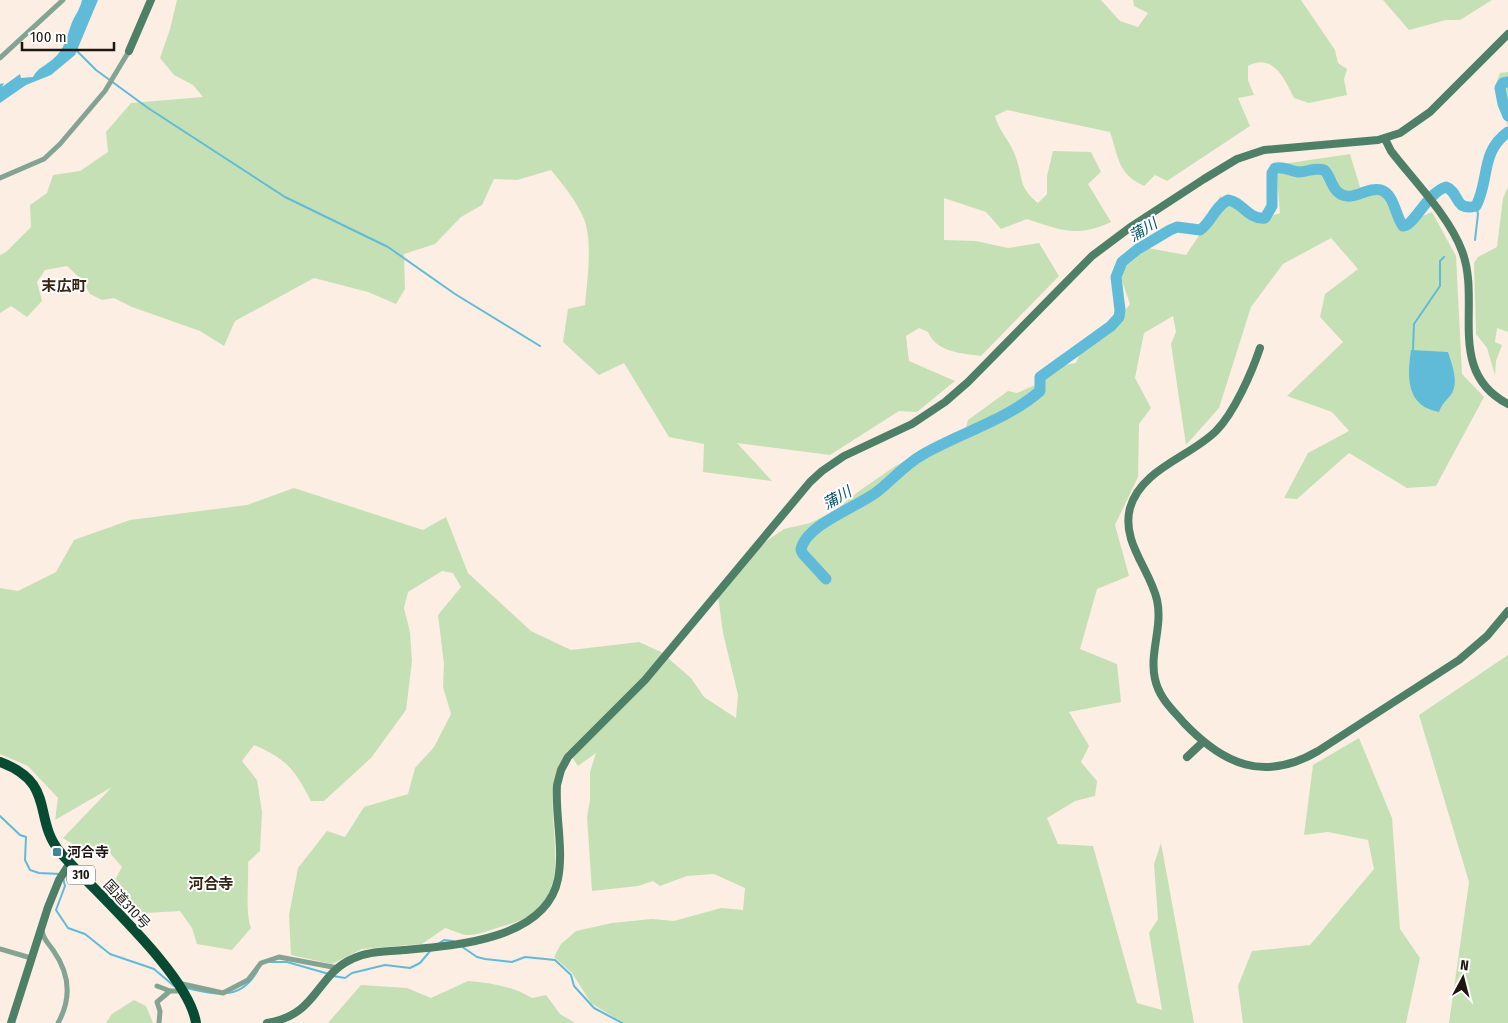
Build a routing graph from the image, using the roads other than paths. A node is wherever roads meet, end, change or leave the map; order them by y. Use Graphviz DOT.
graph roads {
  1 [pos="62,0"];
  2 [pos="151,0"];
  3 [pos="1508,34"];
  4 [pos="129,51"];
  5 [pos="0,58"];
  6 [pos="1385,139"];
  7 [pos="0,178"];
  8 [pos="1260,348"];
  9 [pos="1508,404"];
  10 [pos="1508,611"];
  11 [pos="1203,742"];
  12 [pos="1187,757"];
  13 [pos="0,762"];
  14 [pos="67,867"];
  15 [pos="42,927"];
  16 [pos="0,949"];
  17 [pos="31,958"];
  18 [pos="336,969"];
  19 [pos="157,986"];
  20 [pos="178,988"];
  21 [pos="12,1023"];
  22 [pos="58,1023"];
  23 [pos="160,1023"];
  24 [pos="196,1023"];
  25 [pos="267,1023"];
  1 -- 5 [label="street"];
  2 -- 4 [label="street"];
  3 -- 6 [label="street"];
  4 -- 7 [label="street"];
  6 -- 9 [label="street"];
  6 -- 18 [label="street"];
  8 -- 11 [label="street"];
  10 -- 11 [label="street"];
  11 -- 12 [label="street"];
  13 -- 14 [label="highway, 国道310号 / 310"];
  14 -- 15 [label="street"];
  14 -- 20 [label="highway, 国道310号 / 310"];
  15 -- 17 [label="street"];
  15 -- 22 [label="street"];
  16 -- 17 [label="street"];
  17 -- 21 [label="street"];
  18 -- 20 [label="street"];
  18 -- 25 [label="street"];
  19 -- 20 [label="street"];
  20 -- 23 [label="street"];
  20 -- 24 [label="highway, 国道310号 / 310"];
}
